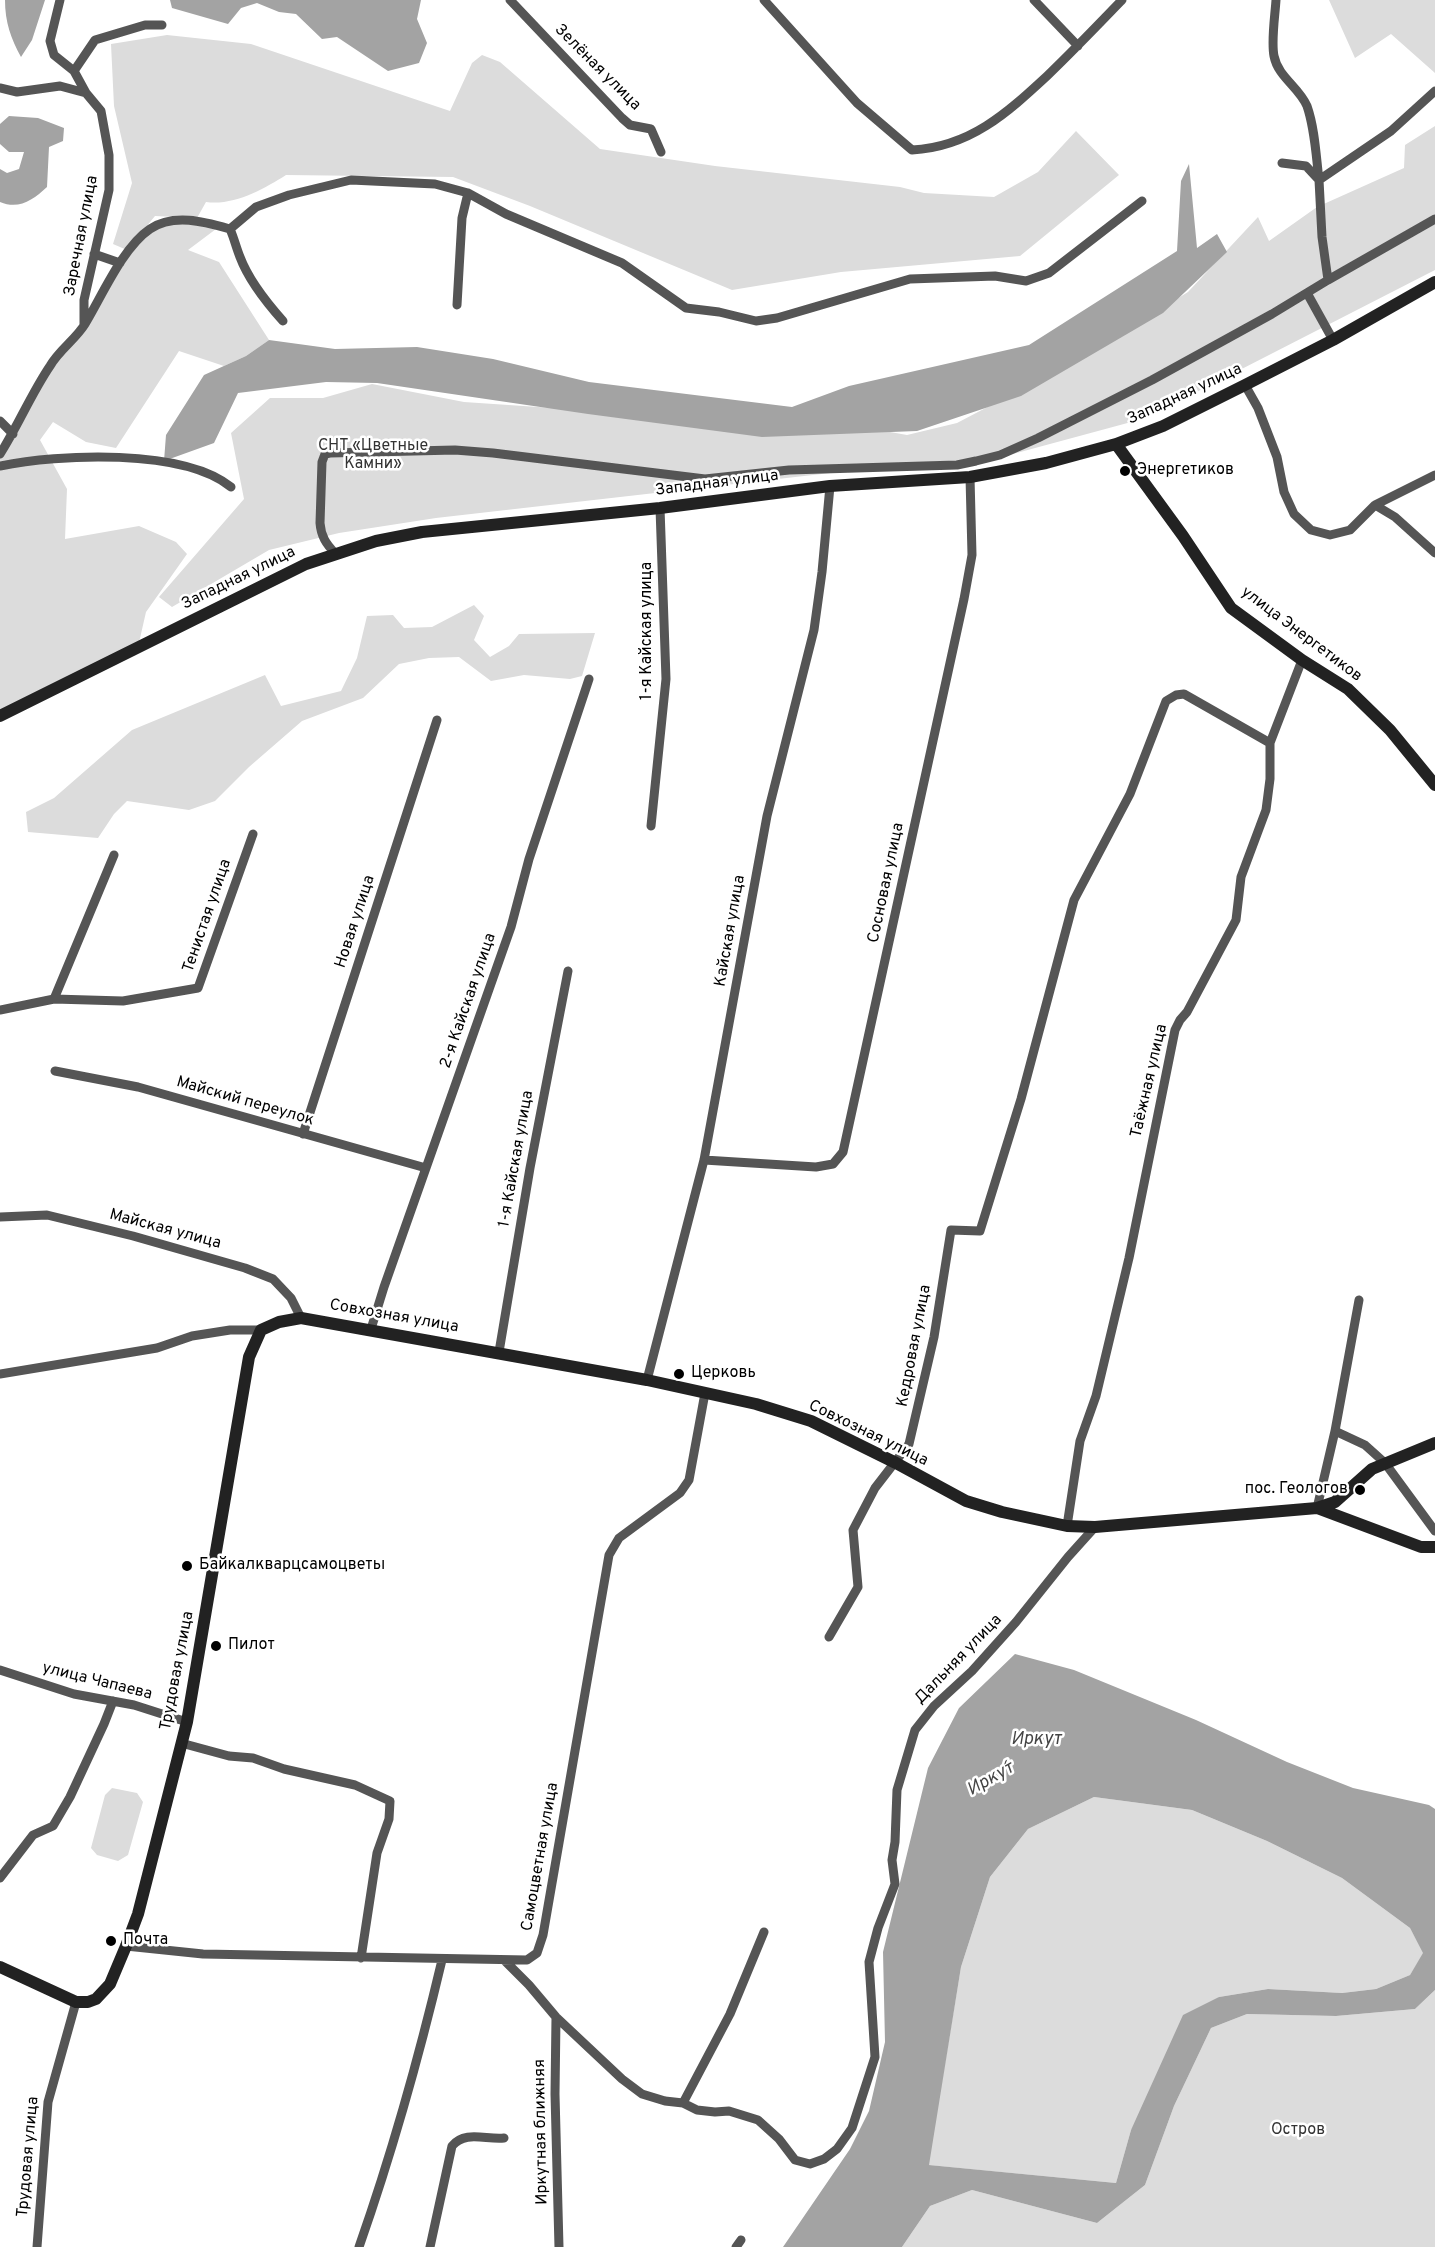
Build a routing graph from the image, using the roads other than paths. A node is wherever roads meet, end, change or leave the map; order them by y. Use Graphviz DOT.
graph roads {
  1 [pos="60,0"];
  2 [pos="510,0"];
  3 [pos="764,0"];
  4 [pos="1034,0"];
  5 [pos="1122,0"];
  6 [pos="1276,0"];
  7 [pos="162,25"];
  8 [pos="1078,46"];
  9 [pos="74,71"];
  10 [pos="0,88"];
  11 [pos="1435,92"];
  12 [pos="86,93"];
  13 [pos="661,152"];
  14 [pos="1282,163"];
  15 [pos="1319,180"];
  16 [pos="468,193"];
  17 [pos="1142,201"];
  18 [pos="1435,219"];
  19 [pos="230,229"];
  20 [pos="94,254"];
  21 [pos="120,263"];
  22 [pos="1328,280"];
  23 [pos="1435,282"];
  24 [pos="1307,292"];
  25 [pos="457,305"];
  26 [pos="283,321"];
  27 [pos="84,327"];
  28 [pos="1333,340"];
  29 [pos="1245,386"];
  30 [pos="0,421"];
  31 [pos="13,434"];
  32 [pos="1116,444"];
  33 [pos="0,454"];
  34 [pos="0,466"];
  35 [pos="1435,475"];
  36 [pos="970,477"];
  37 [pos="830,486"];
  38 [pos="231,487"];
  39 [pos="1375,505"];
  40 [pos="660,507"];
  41 [pos="334,553"];
  42 [pos="1435,553"];
  43 [pos="1302,660"];
  44 [pos="589,679"];
  45 [pos="0,716"];
  46 [pos="437,720"];
  47 [pos="1270,743"];
  48 [pos="1435,785"];
  49 [pos="651,826"];
  50 [pos="253,834"];
  51 [pos="114,855"];
  52 [pos="568,971"];
  53 [pos="54,999"];
  54 [pos="0,1010"];
  55 [pos="55,1071"];
  56 [pos="303,1134"];
  57 [pos="704,1160"];
  58 [pos="426,1168"];
  59 [pos="0,1217"];
  60 [pos="1359,1300"];
  61 [pos="301,1318"];
  62 [pos="371,1329"];
  63 [pos="261,1330"];
  64 [pos="499,1352"];
  65 [pos="0,1374"];
  66 [pos="647,1380"];
  67 [pos="705,1393"];
  68 [pos="1335,1431"];
  69 [pos="1435,1443"];
  70 [pos="896,1463"];
  71 [pos="1385,1463"];
  72 [pos="1317,1508"];
  73 [pos="1067,1526"];
  74 [pos="1095,1527"];
  75 [pos="1435,1531"];
  76 [pos="1435,1547"];
  77 [pos="829,1637"];
  78 [pos="0,1670"];
  79 [pos="112,1701"];
  80 [pos="187,1722"];
  81 [pos="181,1743"];
  82 [pos="0,1878"];
  83 [pos="764,1932"];
  84 [pos="126,1946"];
  85 [pos="361,1958"];
  86 [pos="442,1960"];
  87 [pos="504,1960"];
  88 [pos="0,1967"];
  89 [pos="82,2002"];
  90 [pos="555,2017"];
  91 [pos="683,2103"];
  92 [pos="504,2138"];
  93 [pos="38,2247"];
  94 [pos="359,2247"];
  95 [pos="430,2247"];
  96 [pos="559,2247"];
  1 -- 9 [label="street, Заречная улица"];
  2 -- 13 [label="street, Зелёная улица"];
  3 -- 8 [label="street"];
  4 -- 8 [label="street"];
  5 -- 8 [label="street"];
  6 -- 15 [label="street"];
  7 -- 9 [label="street"];
  9 -- 12 [label="street, Заречная улица"];
  10 -- 12 [label="street"];
  11 -- 15 [label="street"];
  12 -- 20 [label="street, Заречная улица"];
  14 -- 15 [label="street"];
  15 -- 22 [label="street"];
  16 -- 17 [label="street"];
  16 -- 19 [label="street"];
  16 -- 25 [label="street"];
  18 -- 22 [label="street"];
  19 -- 21 [label="street"];
  19 -- 26 [label="street"];
  20 -- 21 [label="street"];
  20 -- 27 [label="street, Заречная улица"];
  21 -- 27 [label="street"];
  22 -- 24 [label="street"];
  23 -- 28 [label="street, Западная улица"];
  24 -- 28 [label="street"];
  24 -- 41 [label="street"];
  27 -- 31 [label="street"];
  28 -- 29 [label="street, Западная улица"];
  29 -- 32 [label="street, Западная улица"];
  29 -- 39 [label="street"];
  30 -- 31 [label="street"];
  31 -- 33 [label="street"];
  32 -- 36 [label="street, Западная улица"];
  32 -- 43 [label="street, улица Энергетиков"];
  34 -- 38 [label="street"];
  35 -- 39 [label="street"];
  36 -- 37 [label="street, Западная улица"];
  36 -- 57 [label="street, Сосновая улица"];
  37 -- 40 [label="street, Западная улица"];
  37 -- 57 [label="street, Кайская улица"];
  39 -- 42 [label="street"];
  40 -- 41 [label="street, Западная улица"];
  40 -- 49 [label="street, 1-я Кайская улица"];
  41 -- 45 [label="street, Западная улица"];
  43 -- 47 [label="street, Таёжная улица"];
  43 -- 48 [label="street, улица Энергетиков"];
  44 -- 58 [label="street, 2-я Кайская улица"];
  46 -- 56 [label="street, Новая улица"];
  47 -- 70 [label="street, Кедровая улица"];
  47 -- 73 [label="street, Таёжная улица"];
  50 -- 53 [label="street, Тенистая улица"];
  51 -- 53 [label="street"];
  52 -- 64 [label="street, 1-я Кайская улица"];
  53 -- 54 [label="street, Тенистая улица"];
  55 -- 56 [label="street, Майский переулок"];
  56 -- 58 [label="street, Майский переулок"];
  57 -- 66 [label="street, Кайская улица"];
  58 -- 62 [label="street, 2-я Кайская улица"];
  59 -- 61 [label="street, Майская улица"];
  60 -- 68 [label="street"];
  61 -- 62 [label="street, Совхозная улица"];
  61 -- 63 [label="street, Совхозная улица"];
  62 -- 64 [label="street, Совхозная улица"];
  63 -- 65 [label="street, Совхозная улица"];
  63 -- 80 [label="street, Трудовая улица"];
  64 -- 66 [label="street, Совхозная улица"];
  66 -- 67 [label="street, Совхозная улица"];
  67 -- 70 [label="street, Совхозная улица"];
  67 -- 87 [label="street, Самоцветная улица"];
  68 -- 71 [label="street"];
  68 -- 72 [label="street"];
  69 -- 71 [label="street"];
  70 -- 73 [label="street, Совхозная улица"];
  70 -- 77 [label="street, Кедровая улица"];
  71 -- 72 [label="street"];
  71 -- 75 [label="street"];
  72 -- 74 [label="street, Совхозная улица"];
  72 -- 76 [label="street, Совхозная улица"];
  73 -- 74 [label="street, Совхозная улица"];
  74 -- 91 [label="street, Дальняя улица"];
  78 -- 79 [label="street, улица Чапаева"];
  79 -- 80 [label="street, улица Чапаева"];
  79 -- 82 [label="street"];
  80 -- 81 [label="street, Трудовая улица"];
  81 -- 84 [label="street, Трудовая улица"];
  81 -- 85 [label="street"];
  83 -- 91 [label="street"];
  84 -- 85 [label="street, Самоцветная улица"];
  84 -- 89 [label="street, Трудовая улица"];
  85 -- 86 [label="street, Самоцветная улица"];
  86 -- 87 [label="street, Самоцветная улица"];
  86 -- 94 [label="street"];
  87 -- 90 [label="street, Дальняя улица"];
  88 -- 89 [label="street"];
  89 -- 93 [label="street, Трудовая улица"];
  90 -- 91 [label="street, Дальняя улица"];
  90 -- 96 [label="street, Иркутная ближняя"];
  92 -- 95 [label="street"];
}
